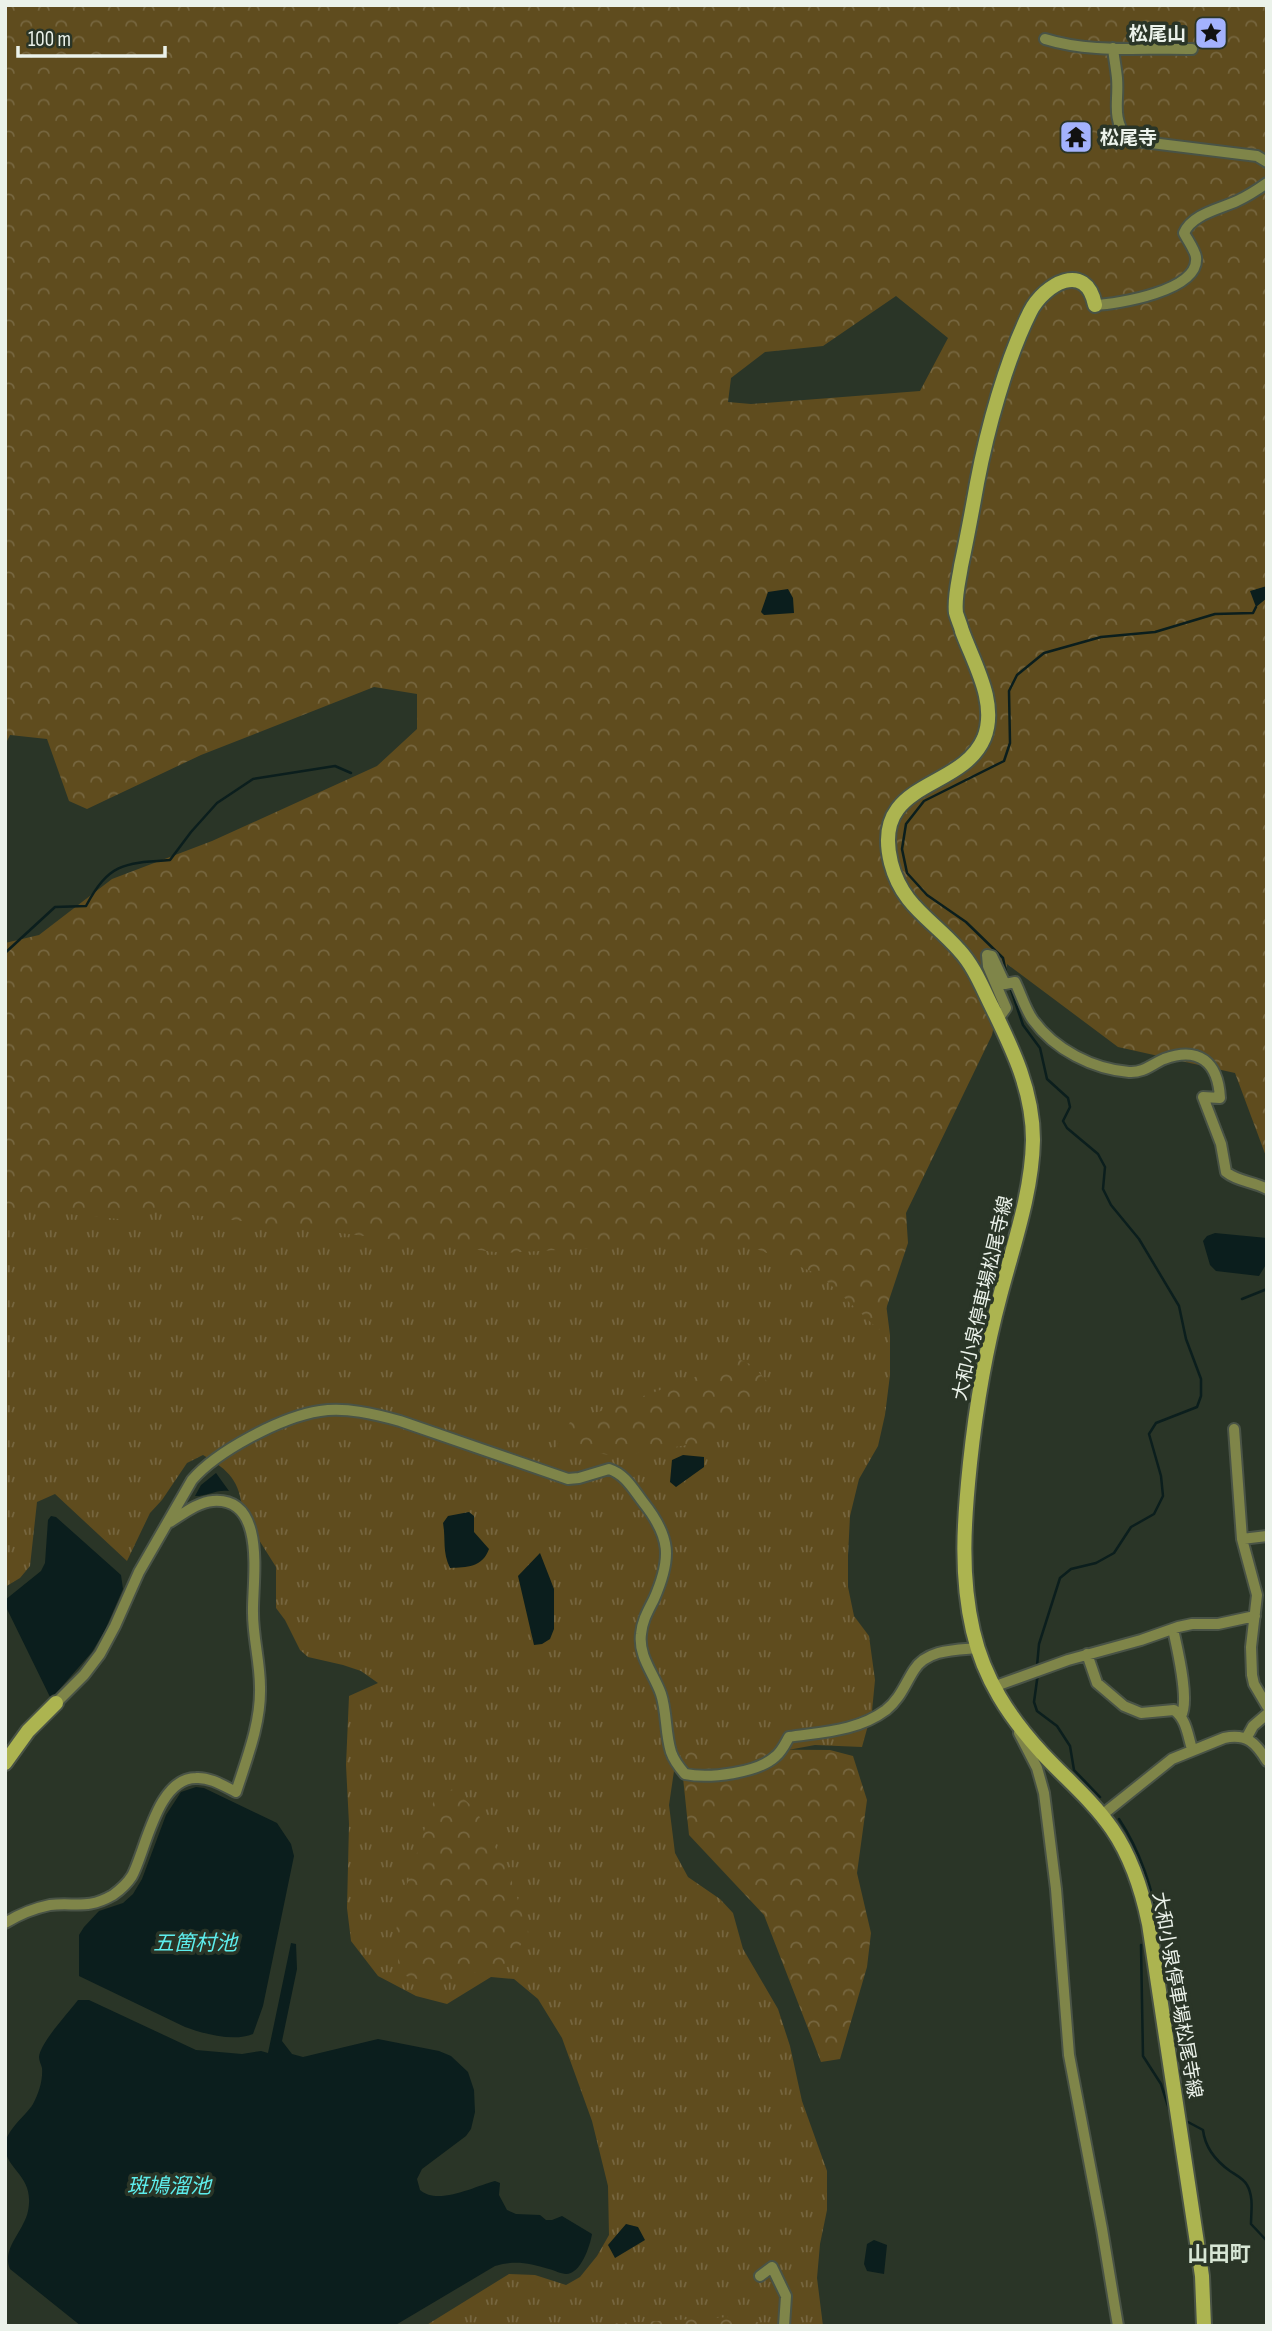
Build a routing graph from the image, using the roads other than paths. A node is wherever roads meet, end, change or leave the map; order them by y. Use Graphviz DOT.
graph roads {
  1 [pos="1045,39"];
  2 [pos="1113,48"];
  3 [pos="1192,49"];
  4 [pos="1267,162"];
  5 [pos="1267,183"];
  6 [pos="1094,305"];
  7 [pos="998,1019"];
  8 [pos="1267,1188"];
  9 [pos="1234,1429"];
  10 [pos="168,1522"];
  11 [pos="1267,1536"];
  12 [pos="1242,1539"];
  13 [pos="1255,1616"];
  14 [pos="1173,1629"];
  15 [pos="978,1648"];
  16 [pos="1087,1654"];
  17 [pos="993,1687"];
  18 [pos="56,1703"];
  19 [pos="1267,1706"];
  20 [pos="1010,1714"];
  21 [pos="1267,1714"];
  22 [pos="1181,1716"];
  23 [pos="1247,1737"];
  24 [pos="1192,1749"];
  25 [pos="1267,1761"];
  26 [pos="5,1763"];
  27 [pos="1102,1815"];
  28 [pos="5,1923"];
  29 [pos="760,2276"];
  30 [pos="784,2326"];
  31 [pos="1118,2326"];
  32 [pos="1204,2326"];
  1 -- 2 [label="street"];
  2 -- 3 [label="street"];
  2 -- 4 [label="street"];
  5 -- 6 [label="street"];
  6 -- 7 [label="main road, 大和小泉停車場松尾寺線"];
  7 -- 8 [label="street"];
  7 -- 15 [label="main road, 大和小泉停車場松尾寺線"];
  9 -- 12 [label="street"];
  10 -- 15 [label="street"];
  10 -- 18 [label="street"];
  10 -- 28 [label="street"];
  11 -- 12 [label="street"];
  12 -- 13 [label="street"];
  13 -- 14 [label="street"];
  13 -- 19 [label="street"];
  14 -- 16 [label="street"];
  14 -- 22 [label="street"];
  15 -- 17 [label="main road, 大和小泉停車場松尾寺線"];
  16 -- 17 [label="street"];
  16 -- 22 [label="street"];
  17 -- 20 [label="main road, 大和小泉停車場松尾寺線"];
  18 -- 26 [label="main road"];
  20 -- 27 [label="main road, 大和小泉停車場松尾寺線"];
  20 -- 31 [label="street"];
  21 -- 23 [label="street"];
  22 -- 24 [label="street"];
  23 -- 24 [label="street"];
  23 -- 25 [label="street"];
  24 -- 27 [label="street"];
  27 -- 32 [label="main road, 大和小泉停車場松尾寺線"];
  29 -- 30 [label="street"];
}
